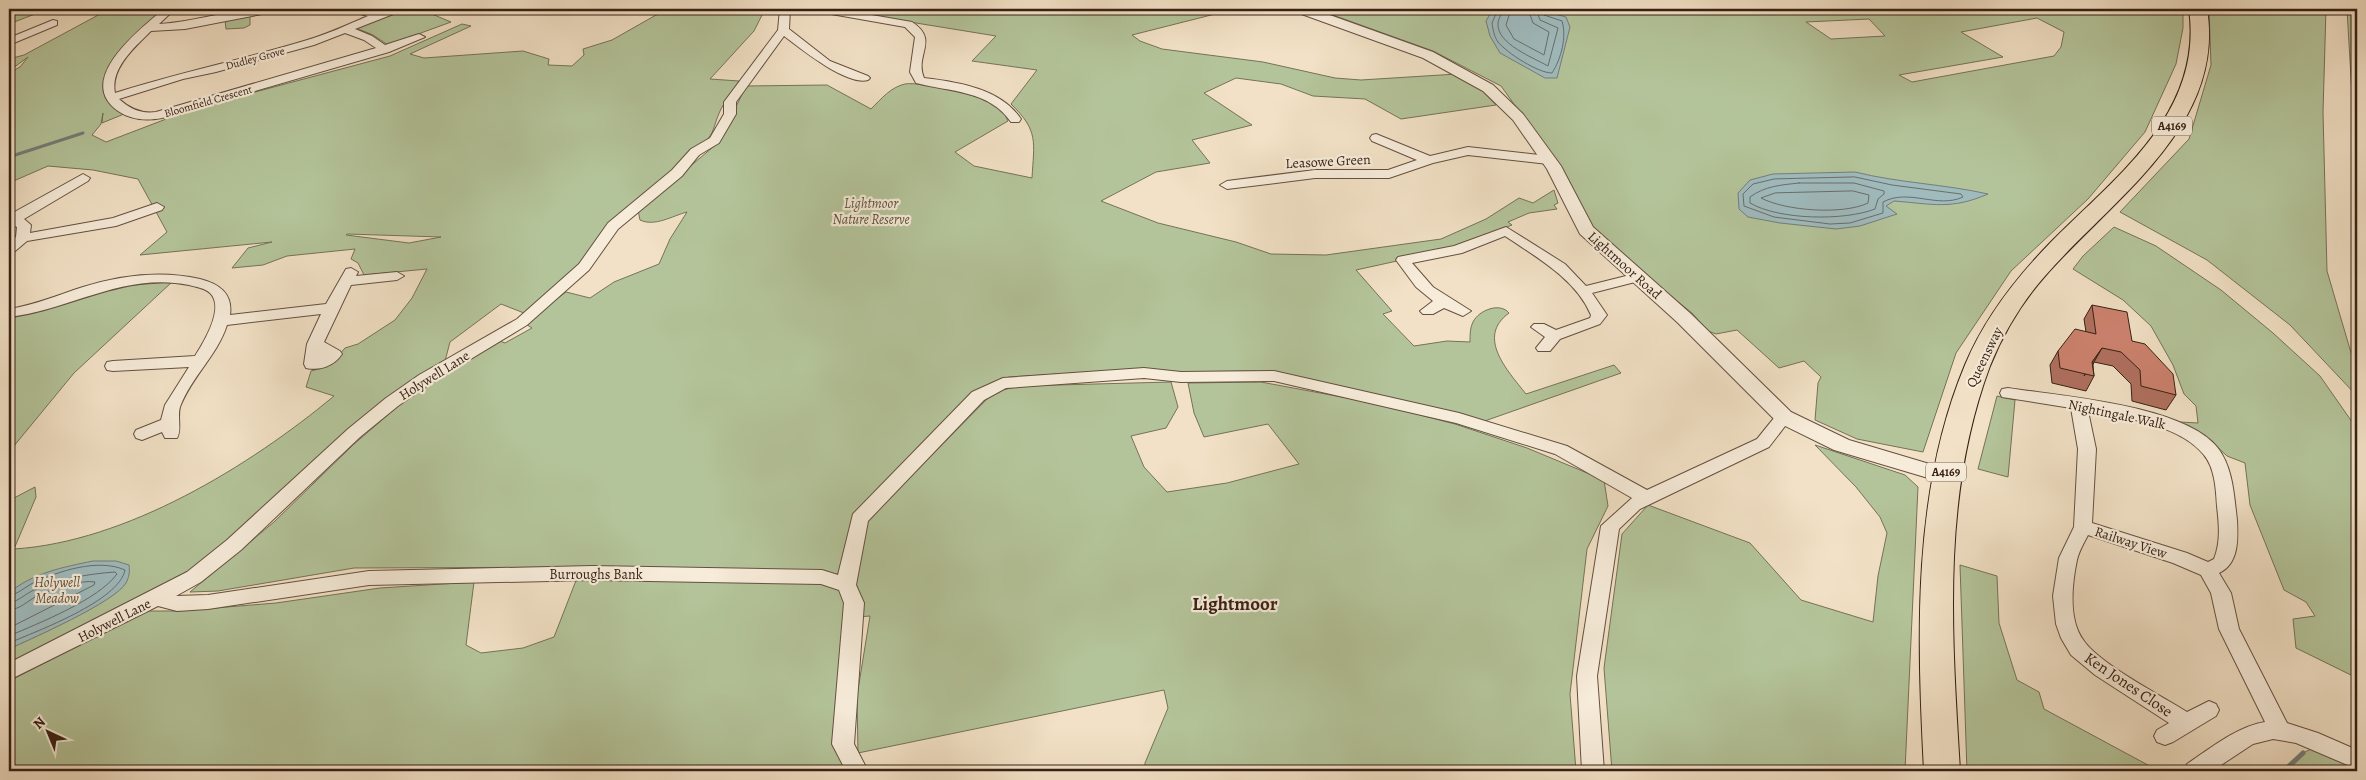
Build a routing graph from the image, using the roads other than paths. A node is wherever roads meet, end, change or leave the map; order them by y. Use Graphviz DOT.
graph roads {
  1 [pos="16,9"];
  2 [pos="170,9"];
  3 [pos="272,9"];
  4 [pos="353,9"];
  5 [pos="397,9"];
  6 [pos="785,9"];
  7 [pos="820,9"];
  8 [pos="1302,9"];
  9 [pos="2198,9"];
  10 [pos="9,12"];
  11 [pos="379,16"];
  12 [pos="53,23"];
  13 [pos="149,28"];
  14 [pos="346,29"];
  15 [pos="783,30"];
  16 [pos="419,37"];
  17 [pos="9,42"];
  18 [pos="385,50"];
  19 [pos="248,59"];
  20 [pos="864,78"];
  21 [pos="264,85"];
  22 [pos="111,98"];
  23 [pos="1015,119"];
  24 [pos="1376,138"];
  25 [pos="1429,160"];
  26 [pos="1548,160"];
  27 [pos="83,178"];
  28 [pos="1227,185"];
  29 [pos="156,208"];
  30 [pos="11,219"];
  31 [pos="24,238"];
  32 [pos="9,249"];
  33 [pos="397,276"];
  34 [pos="1638,277"];
  35 [pos="1583,291"];
  36 [pos="1443,302"];
  37 [pos="331,308"];
  38 [pos="1463,310"];
  39 [pos="1428,311"];
  40 [pos="9,313"];
  41 [pos="221,321"];
  42 [pos="1539,327"];
  43 [pos="1555,336"];
  44 [pos="315,344"];
  45 [pos="1544,348"];
  46 [pos="201,361"];
  47 [pos="113,366"];
  48 [pos="2008,393"];
  49 [pos="2079,406"];
  50 [pos="1784,417"];
  51 [pos="142,434"];
  52 [pos="1945,476"];
  53 [pos="1647,498"];
  54 [pos="2083,527"];
  55 [pos="2208,570"];
  56 [pos="846,585"];
  57 [pos="156,598"];
  58 [pos="9,672"];
  59 [pos="2209,710"];
  60 [pos="2187,723"];
  61 [pos="2279,729"];
  62 [pos="2165,736"];
  63 [pos="2357,760"];
  64 [pos="857,771"];
  65 [pos="1593,771"];
  66 [pos="1942,771"];
  67 [pos="2195,771"];
  1 -- 10 [label="street"];
  2 -- 13 [label="street"];
  3 -- 13 [label="street"];
  4 -- 11 [label="street"];
  5 -- 11 [label="street, Dudley Grove"];
  6 -- 15 [label="street"];
  7 -- 23 [label="street"];
  8 -- 26 [label="street, Lightmoor Road"];
  9 -- 52 [label="main road, Queensway / A4169"];
  11 -- 14 [label="street, Dudley Grove"];
  12 -- 17 [label="street"];
  13 -- 22 [label="street"];
  14 -- 18 [label="street"];
  14 -- 19 [label="street, Dudley Grove"];
  15 -- 20 [label="street"];
  15 -- 57 [label="street, Holywell Lane"];
  16 -- 18 [label="street, Bloomfield Crescent"];
  18 -- 21 [label="street, Bloomfield Crescent"];
  19 -- 21 [label="street"];
  19 -- 22 [label="street, Dudley Grove"];
  21 -- 22 [label="street, Bloomfield Crescent"];
  24 -- 25 [label="street, Leasowe Green"];
  25 -- 26 [label="street, Leasowe Green"];
  25 -- 28 [label="street, Leasowe Green"];
  26 -- 34 [label="street, Lightmoor Road"];
  27 -- 30 [label="street"];
  29 -- 31 [label="street"];
  30 -- 31 [label="street"];
  31 -- 32 [label="street"];
  33 -- 37 [label="street"];
  34 -- 35 [label="street"];
  34 -- 50 [label="street, Lightmoor Road"];
  35 -- 36 [label="street"];
  35 -- 43 [label="street"];
  36 -- 38 [label="street"];
  36 -- 39 [label="street"];
  37 -- 41 [label="street"];
  37 -- 44 [label="street"];
  40 -- 41 [label="street"];
  41 -- 46 [label="street"];
  42 -- 43 [label="street"];
  43 -- 45 [label="street"];
  46 -- 47 [label="street"];
  46 -- 51 [label="street"];
  48 -- 49 [label="street, Nightingale Walk"];
  49 -- 54 [label="street, Railway View"];
  49 -- 55 [label="street, Nightingale Walk"];
  50 -- 52 [label="street, Lightmoor Road"];
  50 -- 53 [label="street"];
  52 -- 66 [label="main road, Queensway / A4169"];
  53 -- 56 [label="street"];
  53 -- 65 [label="street"];
  54 -- 55 [label="street, Railway View"];
  54 -- 60 [label="street, Ken Jones Close"];
  55 -- 61 [label="street"];
  56 -- 57 [label="street, Burroughs Bank"];
  56 -- 64 [label="street"];
  57 -- 58 [label="street, Holywell Lane"];
  59 -- 60 [label="street"];
  60 -- 62 [label="street"];
  61 -- 63 [label="street"];
  61 -- 67 [label="street"];
}
